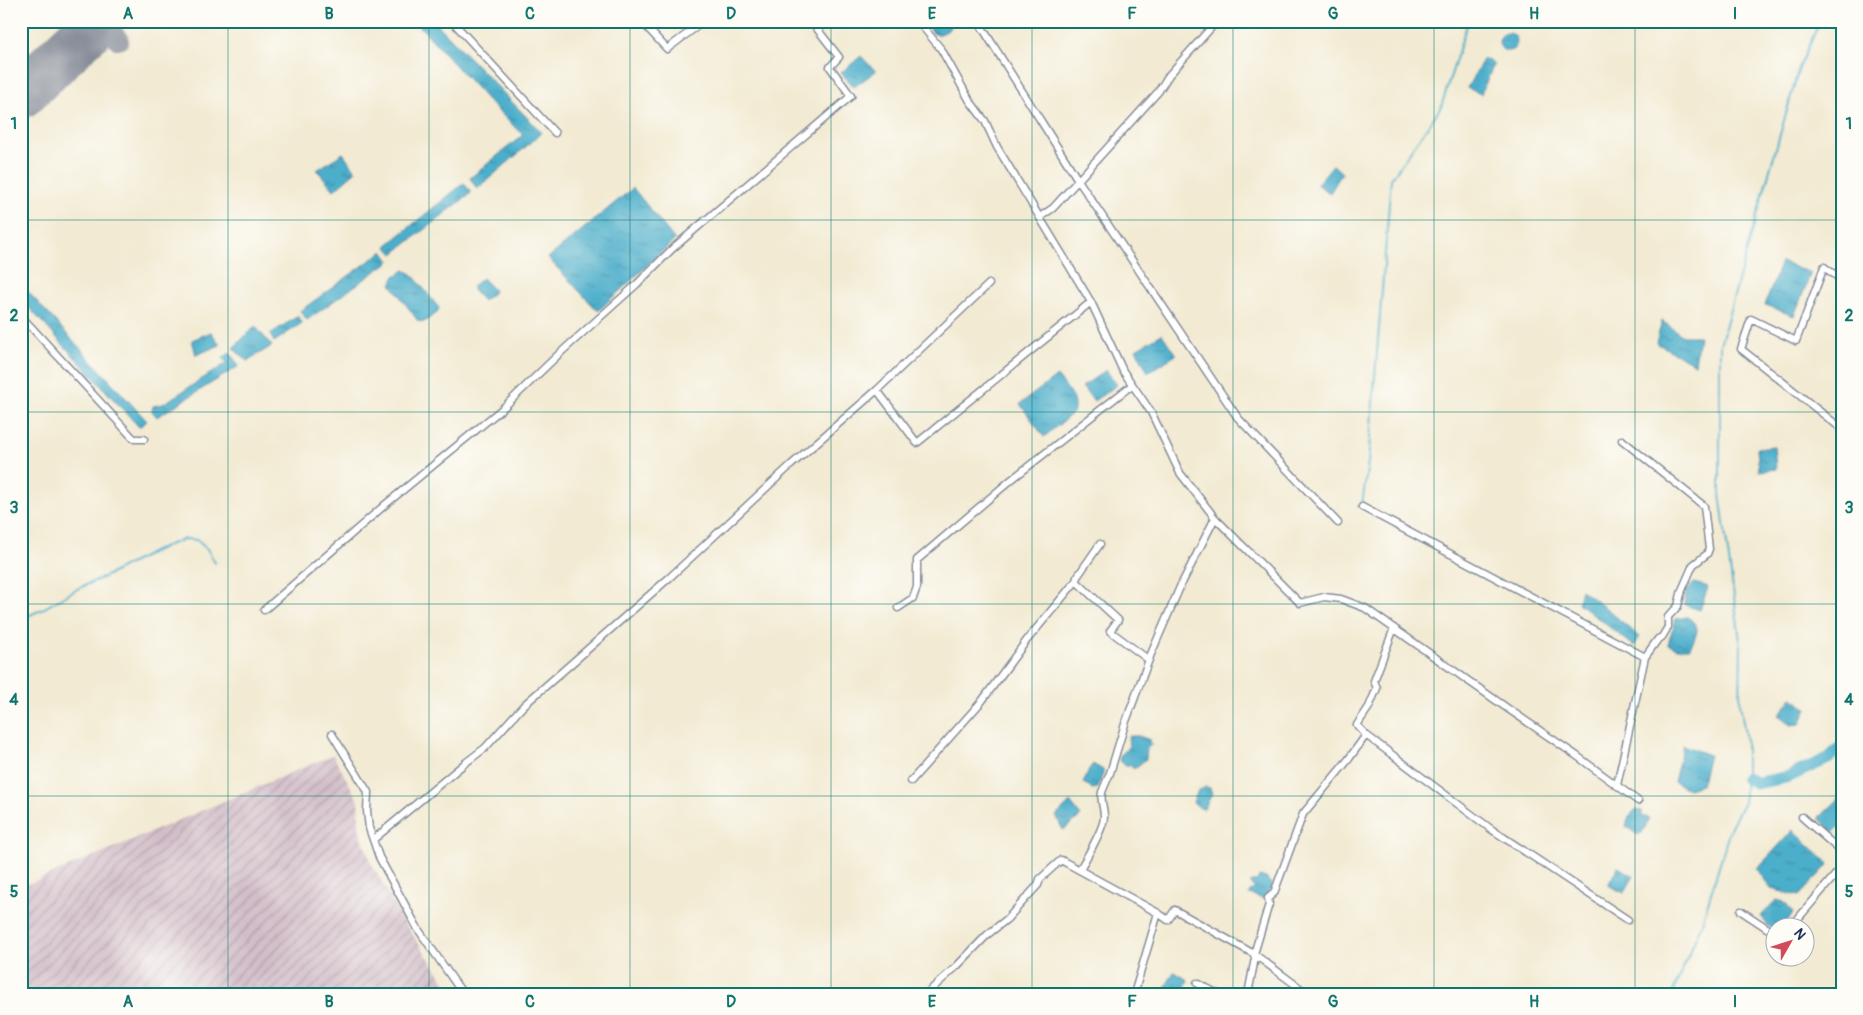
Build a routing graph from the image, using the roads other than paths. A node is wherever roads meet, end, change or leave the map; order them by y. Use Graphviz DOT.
graph roads {
  1 [pos="452,21"];
  2 [pos="641,21"];
  3 [pos="704,21"];
  4 [pos="811,21"];
  5 [pos="918,21"];
  6 [pos="978,21"];
  7 [pos="1217,21"];
  8 [pos="555,133"];
  9 [pos="1078,180"];
  10 [pos="1040,218"];
  11 [pos="1842,280"];
  12 [pos="989,284"];
  13 [pos="1091,302"];
  14 [pos="21,316"];
  15 [pos="1132,385"];
  16 [pos="877,390"];
  17 [pos="1842,429"];
  18 [pos="144,439"];
  19 [pos="1622,440"];
  20 [pos="1362,506"];
  21 [pos="1215,518"];
  22 [pos="1338,523"];
  23 [pos="1100,544"];
  24 [pos="1076,581"];
  25 [pos="898,608"];
  26 [pos="264,610"];
  27 [pos="1394,628"];
  28 [pos="1645,656"];
  29 [pos="1149,660"];
  30 [pos="332,734"];
  31 [pos="1366,735"];
  32 [pos="911,781"];
  33 [pos="1617,785"];
  34 [pos="1638,801"];
  35 [pos="1802,817"];
  36 [pos="374,839"];
  37 [pos="1842,852"];
  38 [pos="1842,867"];
  39 [pos="1079,870"];
  40 [pos="1741,912"];
  41 [pos="1158,913"];
  42 [pos="1799,918"];
  43 [pos="1628,920"];
  44 [pos="1766,928"];
  45 [pos="1254,954"];
  46 [pos="1197,983"];
  47 [pos="462,994"];
  48 [pos="926,994"];
  49 [pos="1134,994"];
  50 [pos="1218,994"];
  51 [pos="1248,994"];
  52 [pos="1308,994"];
  1 -- 8 [label="street"];
  2 -- 3 [label="street"];
  4 -- 26 [label="street"];
  5 -- 10 [label="street"];
  6 -- 9 [label="street"];
  7 -- 9 [label="street"];
  9 -- 10 [label="street"];
  9 -- 22 [label="street"];
  10 -- 13 [label="street"];
  11 -- 17 [label="street"];
  12 -- 16 [label="street"];
  13 -- 15 [label="street"];
  13 -- 16 [label="street"];
  14 -- 18 [label="street"];
  15 -- 21 [label="street"];
  15 -- 25 [label="street"];
  16 -- 36 [label="street"];
  19 -- 28 [label="street"];
  20 -- 28 [label="street"];
  21 -- 27 [label="street"];
  21 -- 29 [label="street"];
  23 -- 24 [label="street"];
  24 -- 29 [label="street"];
  24 -- 32 [label="street"];
  27 -- 31 [label="street"];
  27 -- 33 [label="street"];
  28 -- 33 [label="street"];
  29 -- 39 [label="street"];
  30 -- 36 [label="street"];
  31 -- 43 [label="street"];
  31 -- 45 [label="street"];
  33 -- 34 [label="street"];
  35 -- 37 [label="street"];
  36 -- 47 [label="street"];
  38 -- 42 [label="street"];
  39 -- 41 [label="street"];
  39 -- 48 [label="street"];
  40 -- 44 [label="street"];
  41 -- 45 [label="street"];
  41 -- 49 [label="street"];
  45 -- 51 [label="street"];
  45 -- 52 [label="street"];
  46 -- 50 [label="street"];
}
